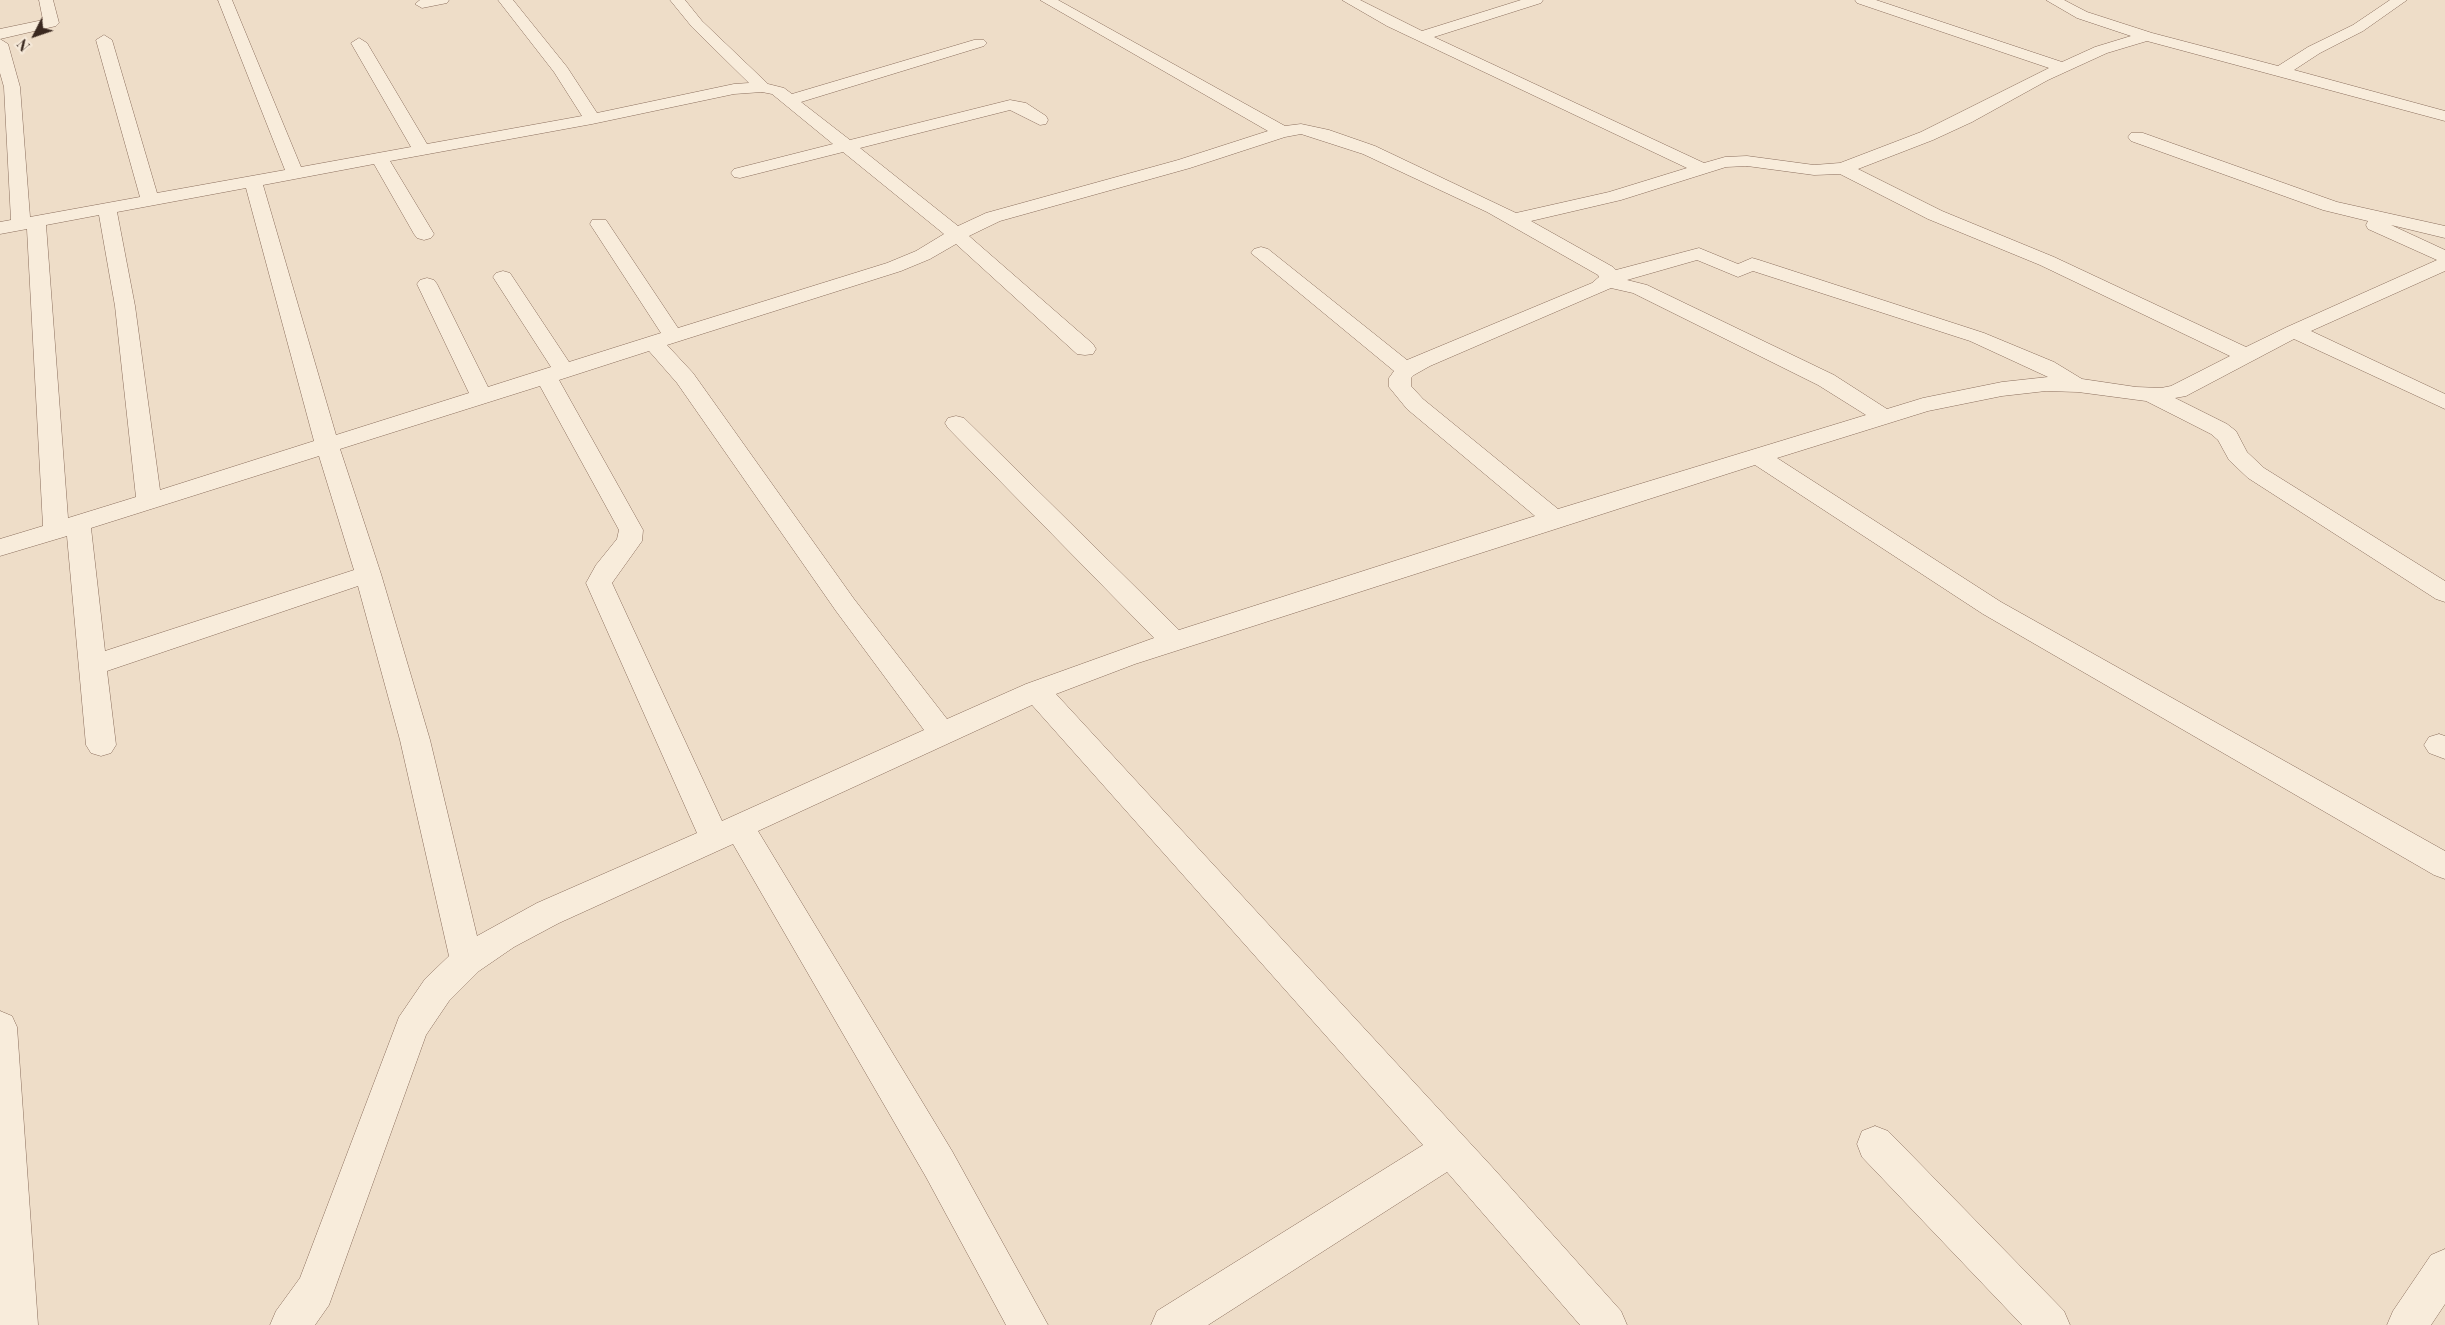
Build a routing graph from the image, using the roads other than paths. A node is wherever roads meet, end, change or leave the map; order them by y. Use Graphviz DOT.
graph roads {
  1 [pos="46,0"];
  2 [pos="225,0"];
  3 [pos="442,0"];
  4 [pos="505,0"];
  5 [pos="677,0"];
  6 [pos="1047,0"];
  7 [pos="1349,0"];
  8 [pos="1536,0"];
  9 [pos="1862,0"];
  10 [pos="2053,0"];
  11 [pos="2400,0"];
  12 [pos="422,4"];
  13 [pos="0,34"];
  14 [pos="1422,36"];
  15 [pos="2147,36"];
  16 [pos="104,40"];
  17 [pos="359,43"];
  18 [pos="0,44"];
  19 [pos="979,44"];
  20 [pos="2062,67"];
  21 [pos="2282,71"];
  22 [pos="762,87"];
  23 [pos="789,100"];
  24 [pos="2445,116"];
  25 [pos="592,119"];
  26 [pos="1040,120"];
  27 [pos="1282,132"];
  28 [pos="2136,137"];
  29 [pos="847,146"];
  30 [pos="422,150"];
  31 [pos="379,158"];
  32 [pos="1701,168"];
  33 [pos="1843,168"];
  34 [pos="740,173"];
  35 [pos="295,174"];
  36 [pos="253,181"];
  37 [pos="150,200"];
  38 [pos="108,208"];
  39 [pos="2350,212"];
  40 [pos="1514,219"];
  41 [pos="29,223"];
  42 [pos="599,224"];
  43 [pos="0,228"];
  44 [pos="2445,232"];
  45 [pos="424,234"];
  46 [pos="957,235"];
  47 [pos="1262,253"];
  48 [pos="2445,257"];
  49 [pos="2445,264"];
  50 [pos="503,277"];
  51 [pos="1609,280"];
  52 [pos="427,284"];
  53 [pos="2294,331"];
  54 [pos="663,339"];
  55 [pos="1085,350"];
  56 [pos="2246,355"];
  57 [pos="1406,370"];
  58 [pos="555,373"];
  59 [pos="2078,385"];
  60 [pos="2151,395"];
  61 [pos="481,396"];
  62 [pos="2445,402"];
  63 [pos="1884,417"];
  64 [pos="956,423"];
  65 [pos="327,445"];
  66 [pos="1758,456"];
  67 [pos="149,501"];
  68 [pos="1554,519"];
  69 [pos="67,527"];
  70 [pos="0,548"];
  71 [pos="368,574"];
  72 [pos="2445,593"];
  73 [pos="1174,641"];
  74 [pos="93,665"];
  75 [pos="1036,691"];
  76 [pos="942,734"];
  77 [pos="101,745"];
  78 [pos="727,833"];
  79 [pos="2445,866"];
  80 [pos="467,961"];
  81 [pos="0,1027"];
  82 [pos="1875,1144"];
  83 [pos="1451,1149"];
  84 [pos="2445,1269"];
  85 [pos="2037,1321"];
  86 [pos="18,1325"];
  87 [pos="290,1325"];
  88 [pos="1028,1325"];
  89 [pos="1171,1325"];
  90 [pos="1607,1325"];
  91 [pos="2407,1325"];
  1 -- 13 [label="street"];
  2 -- 35 [label="street"];
  3 -- 12 [label="street"];
  4 -- 25 [label="street"];
  5 -- 22 [label="street"];
  6 -- 27 [label="street"];
  7 -- 14 [label="street"];
  8 -- 14 [label="street"];
  9 -- 20 [label="street"];
  10 -- 15 [label="street"];
  11 -- 21 [label="street"];
  14 -- 32 [label="street"];
  15 -- 20 [label="street"];
  15 -- 21 [label="street"];
  16 -- 37 [label="street"];
  17 -- 30 [label="street"];
  18 -- 41 [label="street"];
  19 -- 23 [label="street"];
  20 -- 33 [label="street"];
  21 -- 24 [label="street"];
  22 -- 23 [label="street"];
  22 -- 25 [label="street"];
  23 -- 29 [label="street"];
  25 -- 30 [label="street"];
  26 -- 29 [label="street"];
  27 -- 40 [label="street"];
  27 -- 46 [label="street"];
  28 -- 39 [label="street"];
  29 -- 34 [label="street"];
  29 -- 46 [label="street"];
  30 -- 31 [label="street"];
  31 -- 35 [label="street"];
  31 -- 45 [label="street"];
  32 -- 33 [label="street"];
  32 -- 40 [label="street"];
  33 -- 56 [label="street"];
  35 -- 36 [label="street"];
  36 -- 37 [label="street"];
  36 -- 65 [label="street"];
  37 -- 38 [label="street"];
  38 -- 41 [label="street"];
  38 -- 67 [label="street"];
  39 -- 44 [label="street"];
  39 -- 48 [label="street"];
  40 -- 51 [label="street"];
  41 -- 43 [label="street"];
  41 -- 69 [label="street"];
  42 -- 54 [label="street"];
  46 -- 54 [label="street"];
  46 -- 55 [label="street"];
  47 -- 57 [label="street"];
  49 -- 53 [label="street"];
  50 -- 58 [label="street"];
  51 -- 57 [label="street"];
  51 -- 59 [label="street"];
  51 -- 63 [label="street"];
  52 -- 61 [label="street"];
  53 -- 56 [label="street"];
  53 -- 62 [label="street"];
  54 -- 58 [label="street"];
  54 -- 76 [label="street"];
  56 -- 60 [label="street"];
  57 -- 68 [label="street"];
  58 -- 61 [label="street"];
  58 -- 78 [label="street"];
  59 -- 60 [label="street"];
  59 -- 63 [label="street"];
  60 -- 72 [label="street"];
  61 -- 65 [label="street"];
  63 -- 66 [label="street"];
  64 -- 73 [label="street"];
  65 -- 67 [label="street"];
  65 -- 71 [label="street"];
  66 -- 68 [label="street"];
  66 -- 79 [label="street"];
  67 -- 69 [label="street"];
  68 -- 73 [label="street"];
  69 -- 70 [label="street"];
  69 -- 74 [label="street"];
  71 -- 74 [label="street"];
  71 -- 80 [label="street"];
  73 -- 75 [label="street"];
  74 -- 77 [label="street"];
  75 -- 76 [label="street"];
  75 -- 83 [label="street"];
  76 -- 78 [label="street"];
  78 -- 80 [label="street"];
  78 -- 88 [label="street"];
  80 -- 87 [label="street"];
  81 -- 86 [label="street"];
  82 -- 85 [label="street"];
  83 -- 89 [label="street"];
  83 -- 90 [label="street"];
  84 -- 91 [label="street"];
}
